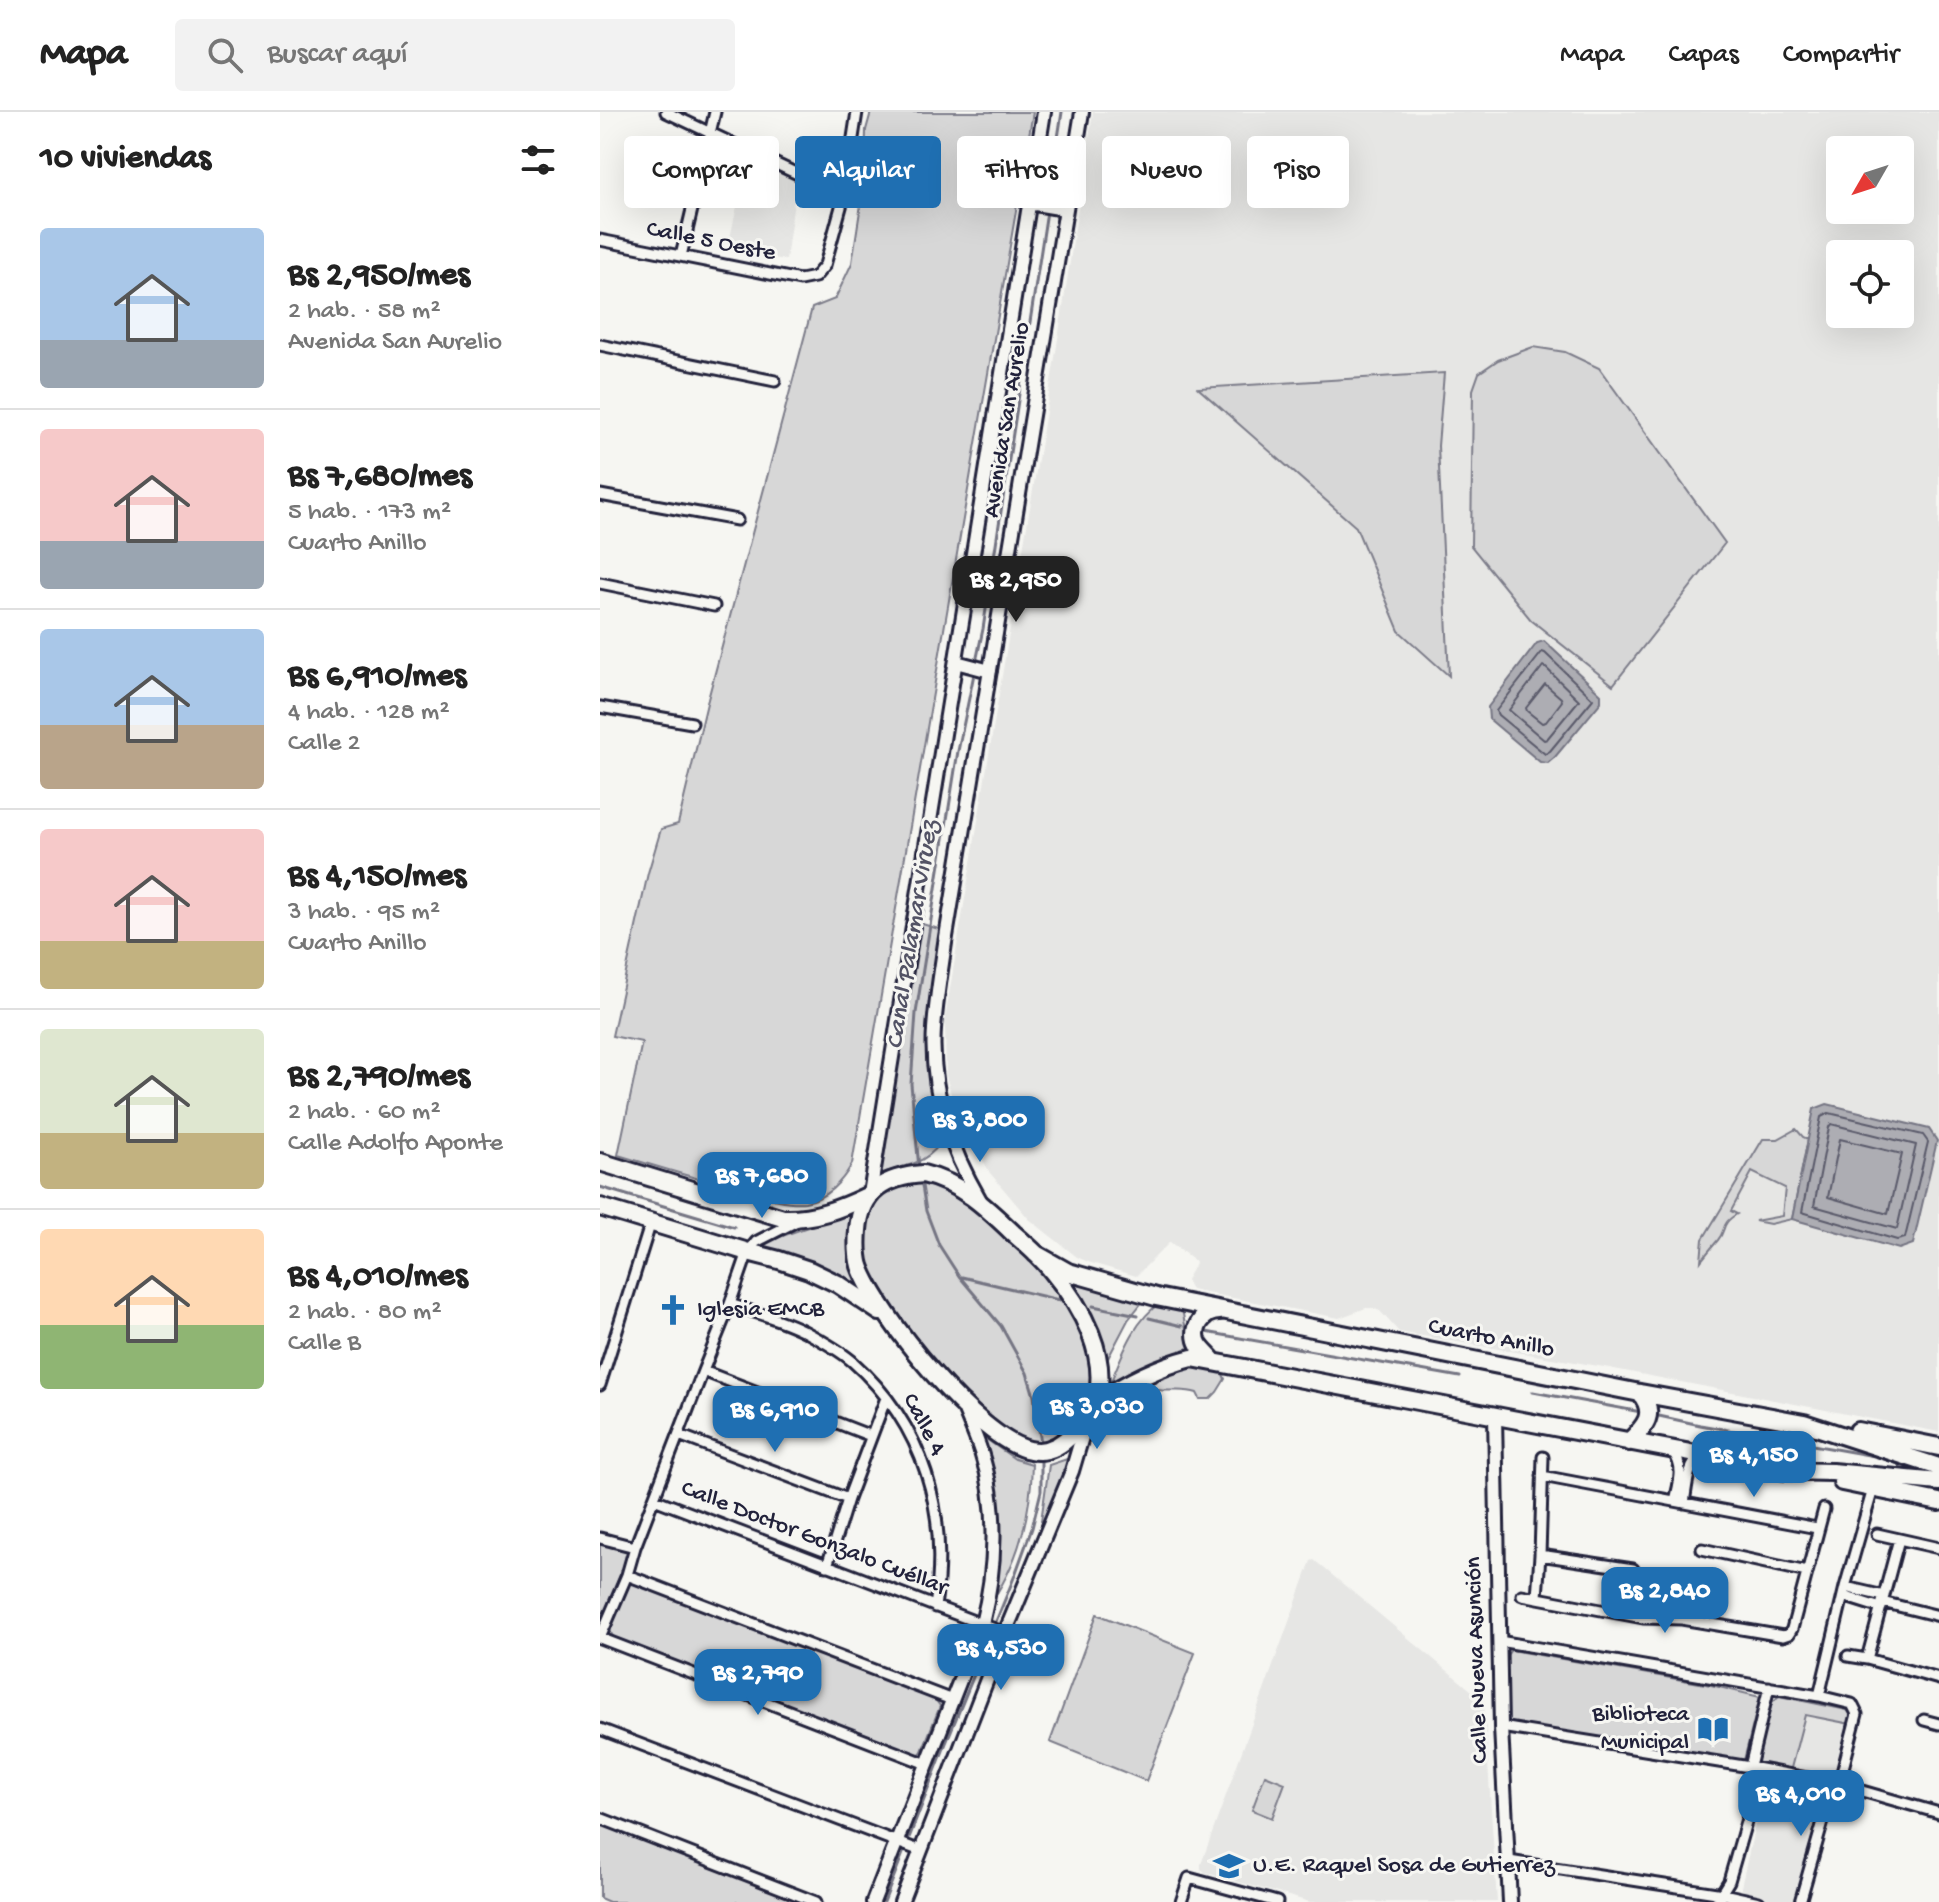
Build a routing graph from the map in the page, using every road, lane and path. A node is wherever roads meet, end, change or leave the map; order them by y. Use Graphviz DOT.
graph roads {
  1 [pos="666,112"];
  2 [pos="715,112"];
  3 [pos="857,112"];
  4 [pos="1044,112"];
  5 [pos="1082,112"];
  6 [pos="709,131"];
  7 [pos="853,136"];
  8 [pos="1041,136"];
  9 [pos="795,172"];
  10 [pos="841,208"];
  11 [pos="1033,208"];
  12 [pos="1056,208"];
  13 [pos="1061,209"];
  14 [pos="600,240"];
  15 [pos="681,256"];
  16 [pos="600,345"];
  17 [pos="775,381"];
  18 [pos="600,495"];
  19 [pos="737,520"];
  20 [pos="600,583"];
  21 [pos="714,606"];
  22 [pos="961,664"];
  23 [pos="986,670"];
  24 [pos="600,707"];
  25 [pos="692,723"];
  26 [pos="600,1162"];
  27 [pos="869,1195"];
  28 [pos="982,1203"];
  29 [pos="600,1207"];
  30 [pos="802,1218"];
  31 [pos="651,1222"];
  32 [pos="748,1252"];
  33 [pos="1036,1254"];
  34 [pos="730,1304"];
  35 [pos="1220,1311"];
  36 [pos="891,1320"];
  37 [pos="1213,1361"];
  38 [pos="703,1371"];
  39 [pos="600,1385"];
  40 [pos="1640,1393"];
  41 [pos="886,1398"];
  42 [pos="961,1403"];
  43 [pos="1096,1403"];
  44 [pos="1495,1416"];
  45 [pos="1087,1420"];
  46 [pos="1804,1423"];
  47 [pos="679,1435"];
  48 [pos="871,1436"];
  49 [pos="1629,1442"];
  50 [pos="1939,1447"];
  51 [pos="1671,1450"];
  52 [pos="1706,1456"];
  53 [pos="1543,1457"];
  54 [pos="1939,1467"];
  55 [pos="1785,1471"];
  56 [pos="1542,1476"];
  57 [pos="1939,1482"];
  58 [pos="1873,1489"];
  59 [pos="654,1499"];
  60 [pos="848,1499"];
  61 [pos="1679,1502"];
  62 [pos="1939,1502"];
  63 [pos="1824,1509"];
  64 [pos="1817,1528"];
  65 [pos="1877,1534"];
  66 [pos="600,1538"];
  67 [pos="1899,1539"];
  68 [pos="635,1547"];
  69 [pos="1939,1548"];
  70 [pos="1702,1549"];
  71 [pos="1540,1555"];
  72 [pos="827,1566"];
  73 [pos="1633,1569"];
  74 [pos="1807,1572"];
  75 [pos="627,1575"];
  76 [pos="1844,1591"];
  77 [pos="1522,1595"];
  78 [pos="1537,1597"];
  79 [pos="1882,1602"];
  80 [pos="935,1607"];
  81 [pos="1939,1616"];
  82 [pos="984,1625"];
  83 [pos="1002,1632"];
  84 [pos="600,1638"];
  85 [pos="1499,1641"];
  86 [pos="1848,1656"];
  87 [pos="1867,1659"];
  88 [pos="1939,1679"];
  89 [pos="1769,1687"];
  90 [pos="1819,1696"];
  91 [pos="952,1700"];
  92 [pos="1924,1720"];
  93 [pos="1939,1724"];
  94 [pos="1501,1727"];
  95 [pos="600,1729"];
  96 [pos="927,1764"];
  97 [pos="1756,1769"];
  98 [pos="1836,1784"];
  99 [pos="1939,1813"];
  100 [pos="600,1818"];
  101 [pos="899,1842"];
  102 [pos="919,1850"];
  103 [pos="1509,1861"];
  104 [pos="1719,1898"];
  105 [pos="816,1902"];
  106 [pos="873,1902"];
  107 [pos="901,1902"];
  108 [pos="1181,1902"];
  109 [pos="1277,1902"];
  110 [pos="1510,1902"];
  111 [pos="1759,1902"];
  112 [pos="1800,1902"];
  1 -- 6 [label="street"];
  2 -- 6 [label="street"];
  3 -- 7 [label="street"];
  4 -- 8 [label="main road, Avenida San Aurelio"];
  5 -- 13 [label="main road, Avenida San Aurelio"];
  6 -- 9 [label="street"];
  6 -- 15 [label="street"];
  10 -- 15 [label="street, Calle 5 Oeste"];
  11 -- 22 [label="main road, Avenida San Aurelio"];
  12 -- 13 [label="main road"];
  13 -- 23 [label="main road, Avenida San Aurelio"];
  14 -- 15 [label="street, Calle 5 Oeste"];
  16 -- 17 [label="street"];
  18 -- 19 [label="street"];
  20 -- 21 [label="street"];
  22 -- 23 [label="main road"];
  22 -- 27 [label="main road, Avenida San Aurelio"];
  23 -- 28 [label="main road, Avenida San Aurelio"];
  24 -- 25 [label="street"];
  26 -- 30 [label="highway"];
  27 -- 28 [label="highway"];
  27 -- 30 [label="highway"];
  27 -- 36 [label="highway"];
  28 -- 33 [label="highway"];
  29 -- 31 [label="highway"];
  30 -- 32 [label="street"];
  31 -- 32 [label="highway"];
  31 -- 39 [label="street"];
  32 -- 34 [label="street"];
  32 -- 36 [label="highway"];
  33 -- 35 [label="highway, Cuarto Anillo"];
  33 -- 43 [label="highway"];
  34 -- 38 [label="street"];
  34 -- 41 [label="street, Calle 4"];
  35 -- 37 [label="highway"];
  35 -- 40 [label="highway, Cuarto Anillo"];
  36 -- 42 [label="highway"];
  37 -- 43 [label="highway"];
  37 -- 44 [label="highway"];
  38 -- 47 [label="street"];
  38 -- 48 [label="street"];
  40 -- 46 [label="highway, Cuarto Anillo"];
  40 -- 49 [label="highway"];
  41 -- 48 [label="street"];
  41 -- 80 [label="street, Calle 4"];
  42 -- 45 [label="highway"];
  42 -- 82 [label="main road"];
  43 -- 45 [label="highway"];
  44 -- 49 [label="highway"];
  44 -- 85 [label="main road, Calle Nueva Asunción"];
  45 -- 83 [label="main road"];
  46 -- 50 [label="highway"];
  46 -- 54 [label="highway, Cuarto Anillo"];
  47 -- 59 [label="street"];
  47 -- 60 [label="street"];
  48 -- 60 [label="street"];
  49 -- 51 [label="highway"];
  51 -- 52 [label="highway"];
  51 -- 61 [label="street"];
  52 -- 55 [label="highway"];
  52 -- 61 [label="street"];
  53 -- 56 [label="street"];
  55 -- 57 [label="highway"];
  55 -- 58 [label="highway"];
  56 -- 61 [label="street"];
  56 -- 71 [label="street"];
  58 -- 62 [label="highway"];
  58 -- 76 [label="street"];
  59 -- 68 [label="street"];
  59 -- 72 [label="street, Calle Doctor Gonzalo Cuéllar"];
  60 -- 72 [label="street"];
  61 -- 64 [label="street"];
  63 -- 64 [label="street"];
  64 -- 74 [label="street"];
  65 -- 67 [label="street"];
  66 -- 68 [label="street"];
  67 -- 69 [label="street"];
  67 -- 79 [label="street"];
  68 -- 75 [label="street"];
  70 -- 74 [label="street"];
  71 -- 73 [label="street"];
  71 -- 78 [label="street"];
  72 -- 80 [label="street, Calle Doctor Gonzalo Cuéllar"];
  74 -- 78 [label="street"];
  75 -- 84 [label="street"];
  75 -- 91 [label="street"];
  76 -- 79 [label="street"];
  76 -- 90 [label="street"];
  77 -- 78 [label="street"];
  79 -- 81 [label="street"];
  79 -- 87 [label="street"];
  80 -- 82 [label="street, Calle Doctor Gonzalo Cuéllar"];
  82 -- 83 [label="street, Calle Doctor Gonzalo Cuéllar"];
  82 -- 91 [label="main road"];
  83 -- 102 [label="main road"];
  84 -- 96 [label="street"];
  85 -- 89 [label="street"];
  85 -- 94 [label="main road, Calle Nueva Asunción"];
  86 -- 87 [label="street"];
  87 -- 88 [label="street"];
  89 -- 90 [label="street"];
  89 -- 97 [label="street"];
  90 -- 98 [label="street"];
  91 -- 96 [label="main road"];
  92 -- 93 [label="street"];
  94 -- 97 [label="street"];
  94 -- 103 [label="main road, Calle Nueva Asunción"];
  95 -- 101 [label="street"];
  96 -- 101 [label="main road"];
  97 -- 98 [label="street"];
  97 -- 104 [label="street"];
  98 -- 99 [label="street"];
  98 -- 112 [label="street"];
  100 -- 105 [label="street"];
  101 -- 102 [label="street"];
  101 -- 106 [label="main road"];
  102 -- 107 [label="main road"];
  103 -- 104 [label="street"];
  103 -- 110 [label="main road, Calle Nueva Asunción"];
  104 -- 111 [label="street"];
  108 -- 109 [label="street"];
}
